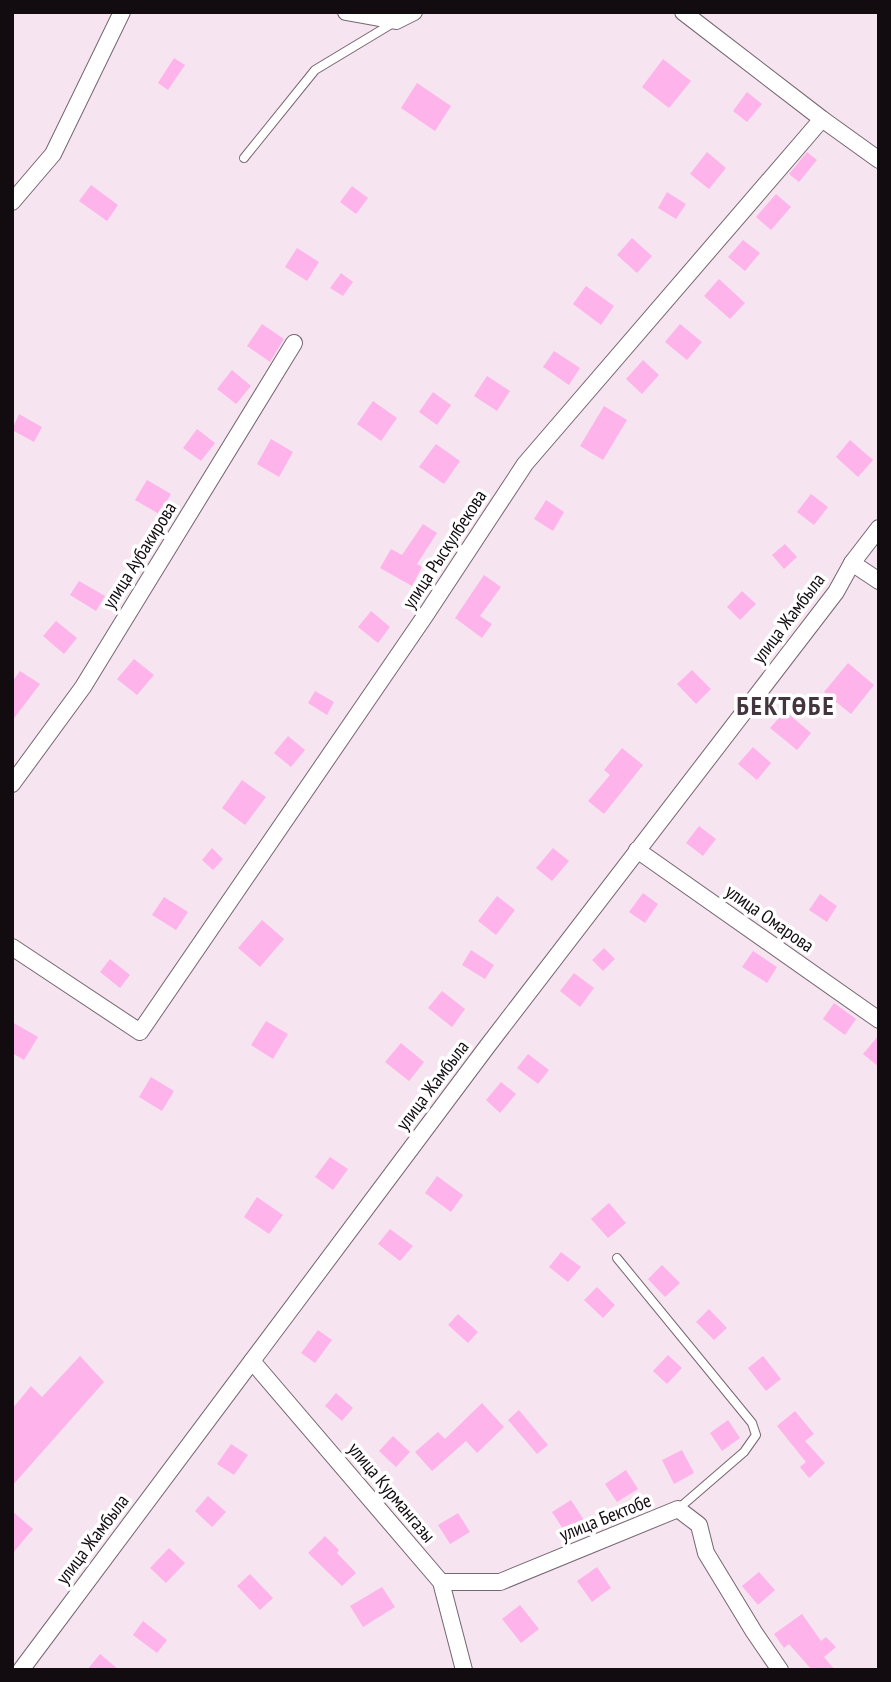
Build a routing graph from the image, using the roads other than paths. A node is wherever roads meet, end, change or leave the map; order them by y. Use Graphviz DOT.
graph roads {
  1 [pos="346,12"];
  2 [pos="414,12"];
  3 [pos="683,12"];
  4 [pos="116,14"];
  5 [pos="396,21"];
  6 [pos="822,119"];
  7 [pos="244,158"];
  8 [pos="879,160"];
  9 [pos="12,202"];
  10 [pos="294,343"];
  11 [pos="879,528"];
  12 [pos="852,563"];
  13 [pos="879,581"];
  14 [pos="12,784"];
  15 [pos="637,850"];
  16 [pos="12,947"];
  17 [pos="879,1020"];
  18 [pos="617,1258"];
  19 [pos="252,1361"];
  20 [pos="678,1510"];
  21 [pos="441,1583"];
  22 [pos="21,1670"];
  23 [pos="464,1670"];
  24 [pos="780,1670"];
  1 -- 5 [label="street"];
  2 -- 5 [label="street"];
  3 -- 6 [label="street"];
  4 -- 9 [label="street"];
  5 -- 7 [label="lane"];
  6 -- 8 [label="street"];
  6 -- 16 [label="street, улица Рыскулбекова"];
  10 -- 14 [label="street, улица Аубакирова"];
  11 -- 12 [label="street, улица Жамбыла"];
  12 -- 13 [label="street"];
  12 -- 15 [label="street, улица Жамбыла"];
  15 -- 17 [label="street, улица Омарова"];
  15 -- 19 [label="street, улица Жамбыла"];
  18 -- 20 [label="lane"];
  19 -- 21 [label="street, улица Курмангазы"];
  19 -- 22 [label="street, улица Жамбыла"];
  20 -- 21 [label="street, улица Бектобе"];
  20 -- 24 [label="street, улица Бектобе"];
  21 -- 23 [label="street, улица Курмангазы"];
}
